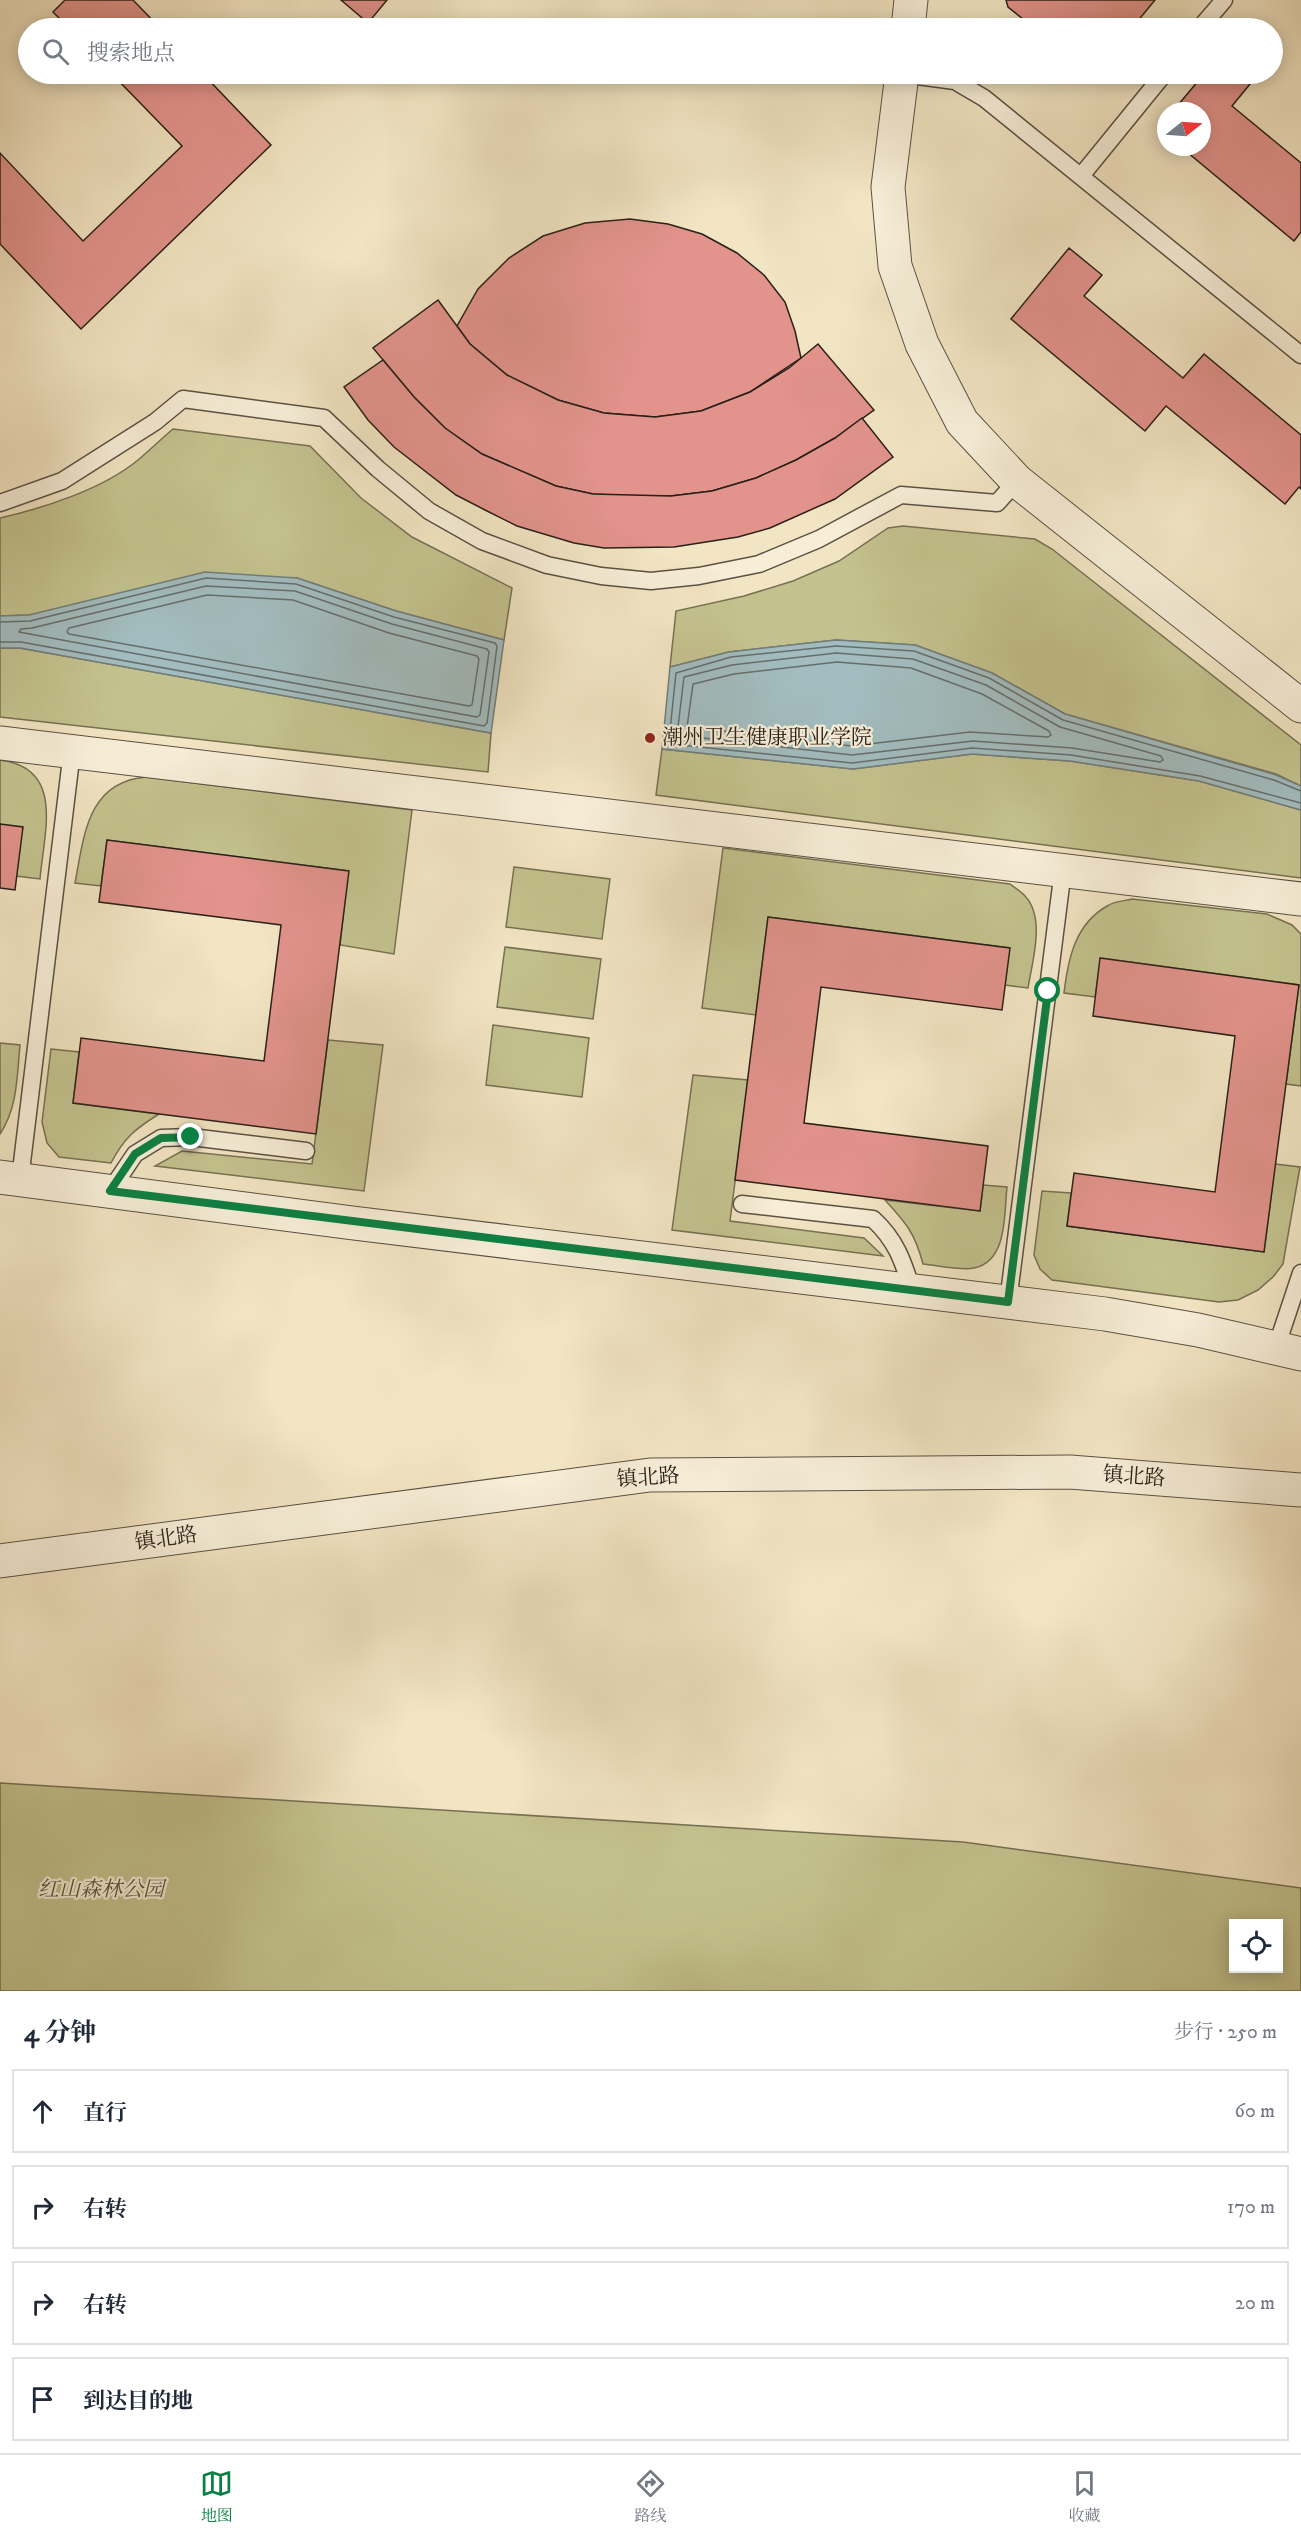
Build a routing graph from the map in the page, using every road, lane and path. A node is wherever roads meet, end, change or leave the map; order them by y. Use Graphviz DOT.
graph roads {
  1 [pos="911,0"];
  2 [pos="1224,0"];
  3 [pos="909,18"];
  4 [pos="1209,18"];
  5 [pos="901,84"];
  6 [pos="961,84"];
  7 [pos="1156,84"];
  8 [pos="1081,176"];
  9 [pos="1301,355"];
  10 [pos="1017,481"];
  11 [pos="0,503"];
  12 [pos="1301,706"];
  13 [pos="0,743"];
  14 [pos="72,751"];
  15 [pos="1063,870"];
  16 [pos="1301,899"];
  17 [pos="306,1151"];
  18 [pos="10,1178"];
  19 [pos="110,1191"];
  20 [pos="742,1204"];
  21 [pos="1301,1273"];
  22 [pos="912,1290"];
  23 [pos="1008,1302"];
  24 [pos="1288,1351"];
  25 [pos="1301,1490"];
  26 [pos="0,1561"];
  1 -- 3 [label="street"];
  2 -- 4 [label="lane"];
  5 -- 10 [label="street"];
  6 -- 8 [label="lane"];
  7 -- 8 [label="lane"];
  8 -- 9 [label="lane"];
  10 -- 11 [label="lane"];
  10 -- 12 [label="street"];
  13 -- 14 [label="street"];
  14 -- 15 [label="street"];
  14 -- 18 [label="lane"];
  15 -- 16 [label="street"];
  15 -- 23 [label="lane"];
  17 -- 19 [label="lane"];
  18 -- 19 [label="street"];
  19 -- 22 [label="street"];
  20 -- 22 [label="lane"];
  21 -- 24 [label="lane"];
  22 -- 23 [label="street"];
  23 -- 24 [label="street"];
  25 -- 26 [label="street, 镇北路"];
}
